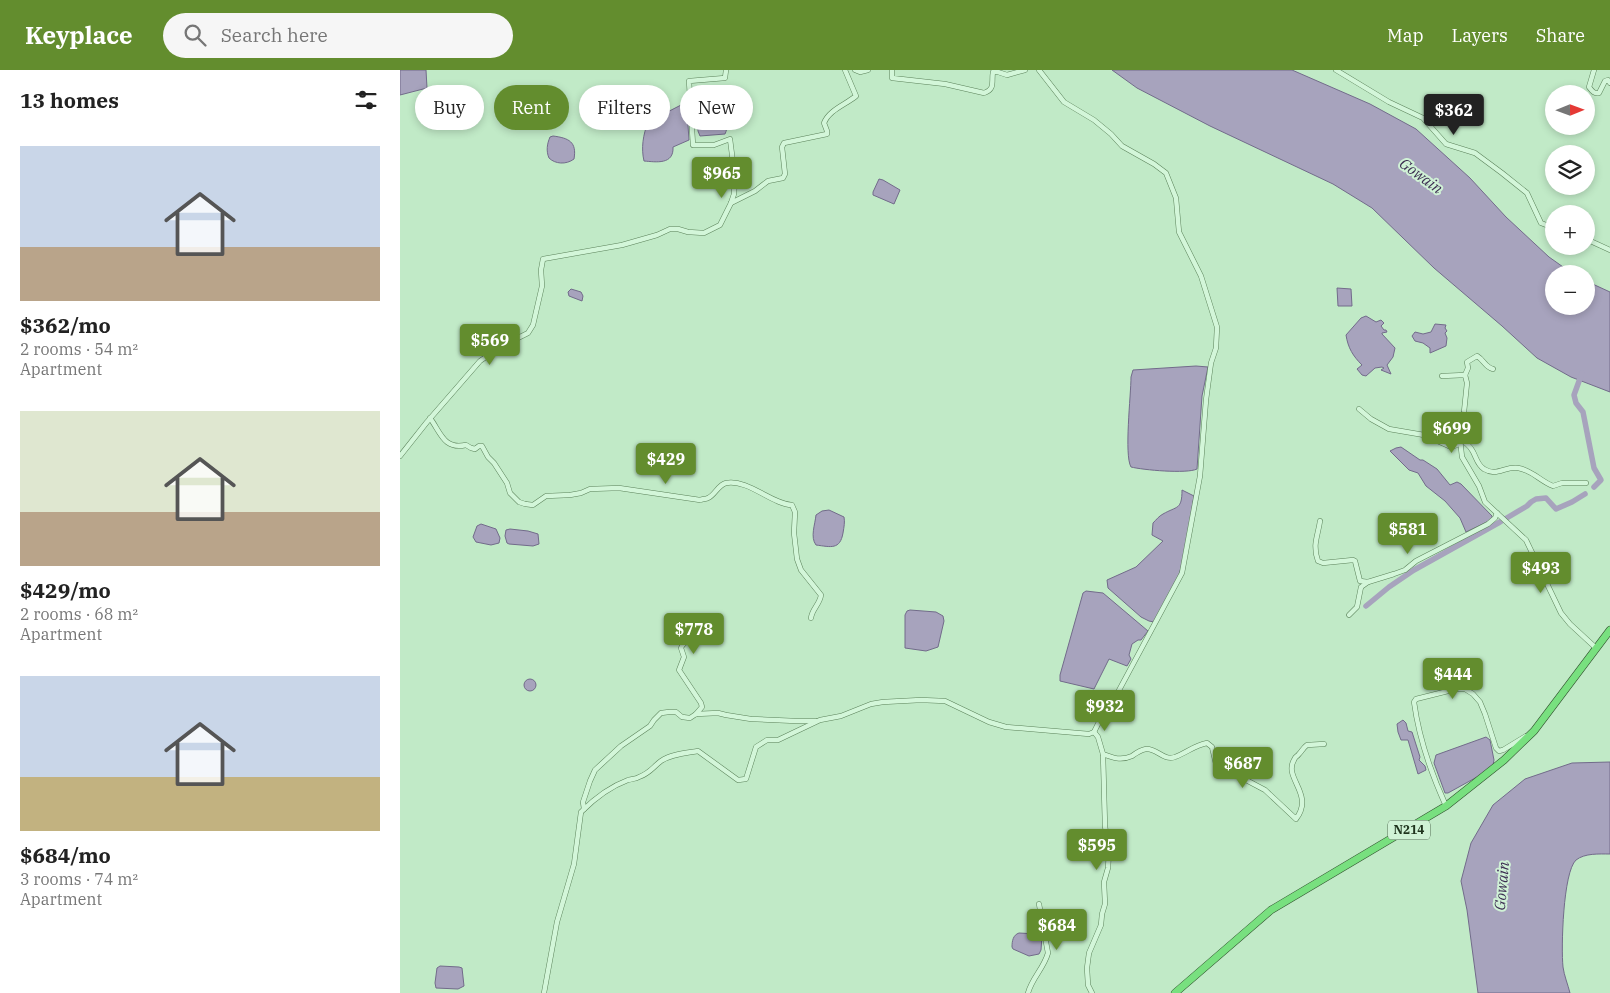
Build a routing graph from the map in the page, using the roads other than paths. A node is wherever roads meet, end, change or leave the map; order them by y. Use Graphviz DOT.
graph roads {
  1 [pos="726,70"];
  2 [pos="845,70"];
  3 [pos="855,70"];
  4 [pos="868,70"];
  5 [pos="892,70"];
  6 [pos="1025,70"];
  7 [pos="1039,70"];
  8 [pos="1336,70"];
  9 [pos="1594,70"];
  10 [pos="1610,83"];
  11 [pos="731,203"];
  12 [pos="1545,225"];
  13 [pos="1595,244"];
  14 [pos="1610,250"];
  15 [pos="1493,369"];
  16 [pos="1465,375"];
  17 [pos="1442,376"];
  18 [pos="1359,410"];
  19 [pos="430,418"];
  20 [pos="1460,439"];
  21 [pos="400,456"];
  22 [pos="1586,483"];
  23 [pos="1497,513"];
  24 [pos="1320,521"];
  25 [pos="1368,582"];
  26 [pos="1350,615"];
  27 [pos="811,618"];
  28 [pos="1610,630"];
  29 [pos="681,631"];
  30 [pos="1596,648"];
  31 [pos="696,714"];
  32 [pos="820,720"];
  33 [pos="1534,731"];
  34 [pos="1094,732"];
  35 [pos="1324,744"];
  36 [pos="1103,754"];
  37 [pos="1446,806"];
  38 [pos="584,809"];
  39 [pos="1039,904"];
  40 [pos="544,993"];
  41 [pos="1028,993"];
  42 [pos="1092,993"];
  43 [pos="1175,993"];
  1 -- 11 [label="street"];
  2 -- 11 [label="street"];
  3 -- 4 [label="street"];
  5 -- 6 [label="street"];
  7 -- 34 [label="street"];
  8 -- 12 [label="street"];
  9 -- 10 [label="street"];
  11 -- 19 [label="street"];
  13 -- 14 [label="street"];
  15 -- 16 [label="street"];
  16 -- 17 [label="street"];
  16 -- 20 [label="street"];
  18 -- 20 [label="street"];
  19 -- 21 [label="street"];
  19 -- 27 [label="street"];
  20 -- 22 [label="street"];
  20 -- 23 [label="street"];
  23 -- 25 [label="street"];
  23 -- 30 [label="street"];
  24 -- 25 [label="street"];
  25 -- 26 [label="street"];
  28 -- 30 [label="highway, N214"];
  29 -- 31 [label="street"];
  30 -- 33 [label="highway, N214"];
  31 -- 32 [label="street"];
  31 -- 38 [label="street"];
  32 -- 34 [label="street"];
  32 -- 38 [label="street"];
  33 -- 37 [label="highway, N214"];
  33 -- 37 [label="street"];
  34 -- 36 [label="street"];
  35 -- 36 [label="street"];
  36 -- 42 [label="street"];
  37 -- 43 [label="highway, N214"];
  38 -- 40 [label="street"];
  39 -- 41 [label="street"];
}
